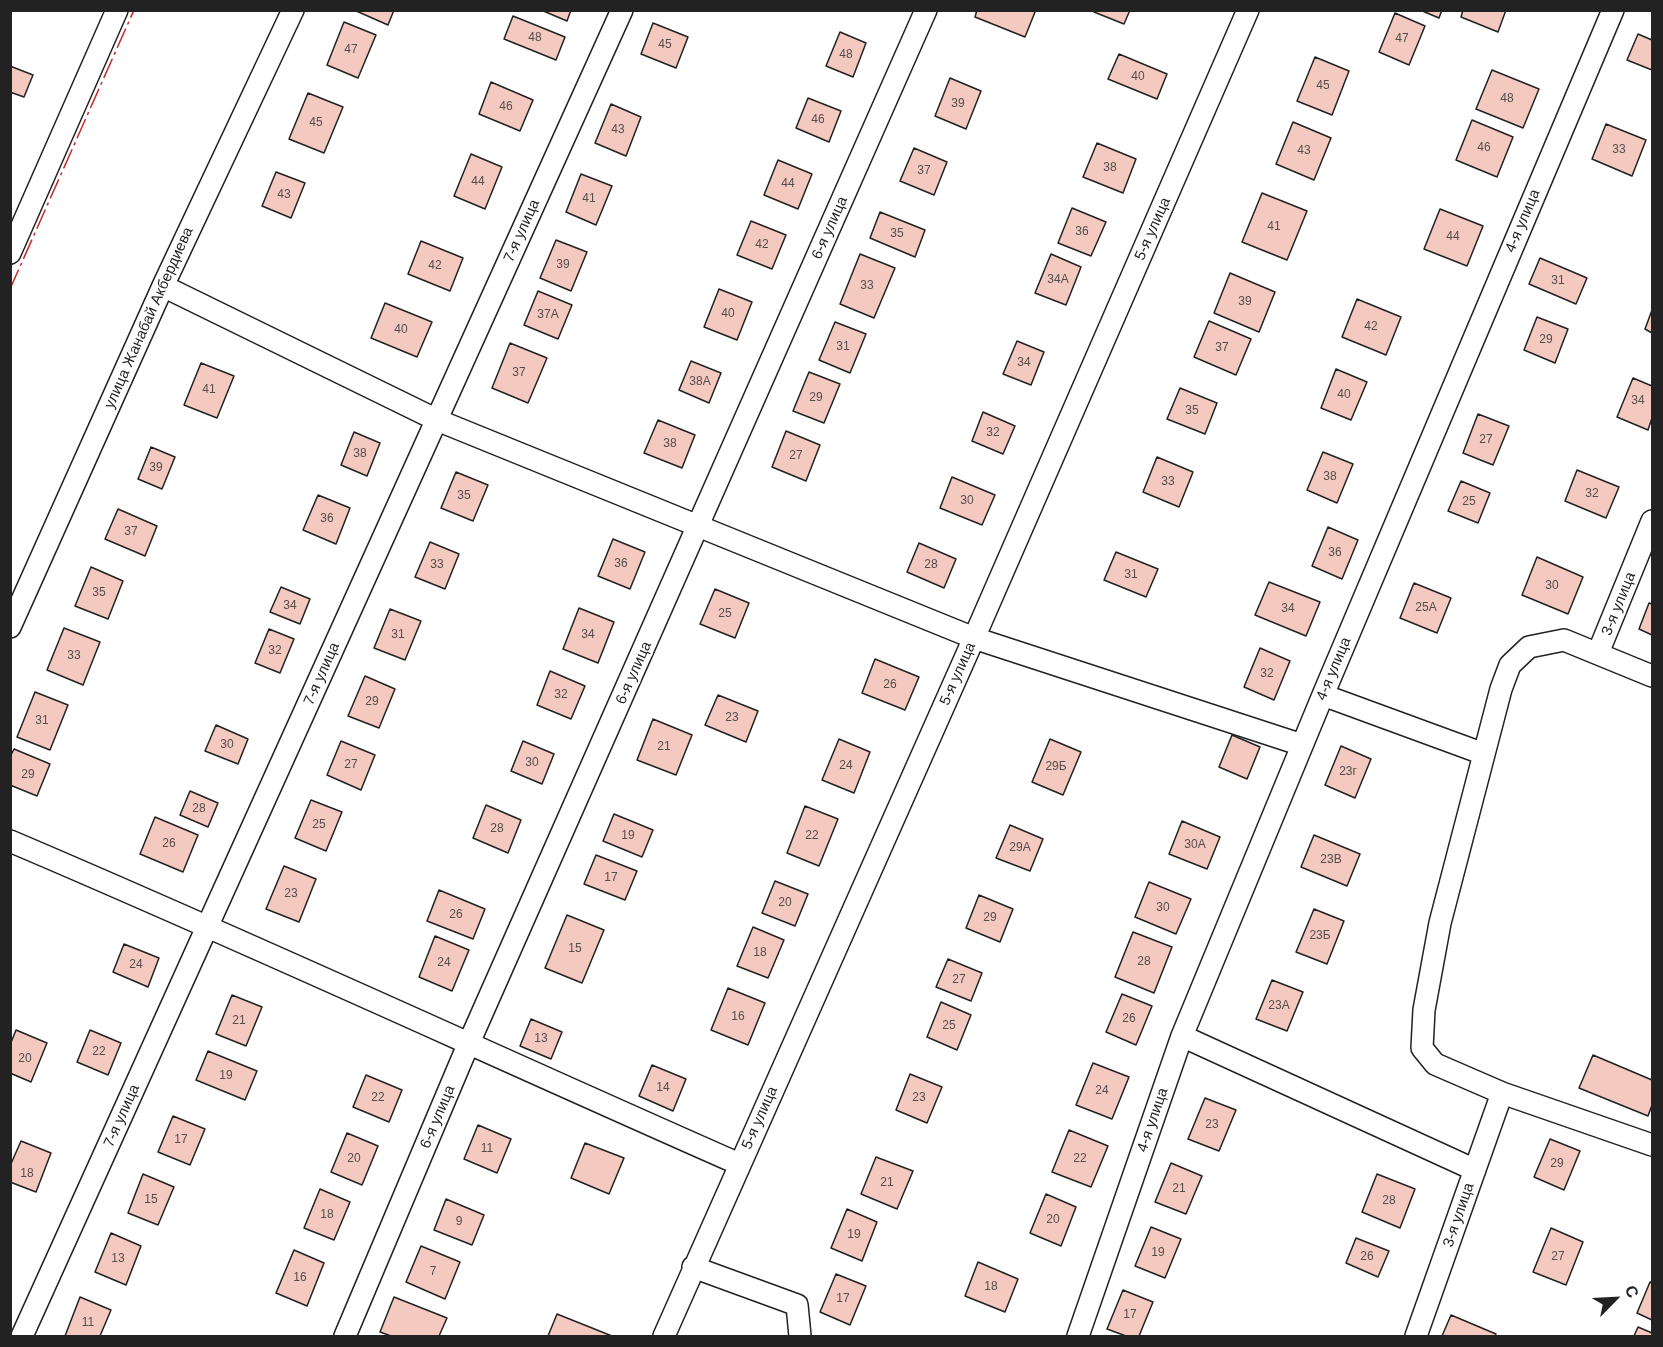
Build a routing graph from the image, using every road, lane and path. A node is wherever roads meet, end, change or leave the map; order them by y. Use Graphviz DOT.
graph roads {
  1 [pos="117,10"];
  2 [pos="293,10"];
  3 [pos="622,10"];
  4 [pos="926,10"];
  5 [pos="1248,10"];
  6 [pos="1613,10"];
  7 [pos="10,253"];
  8 [pos="163,286"];
  9 [pos="437,420"];
  10 [pos="1653,521"];
  11 [pos="699,526"];
  12 [pos="10,627"];
  13 [pos="974,638"];
  14 [pos="1598,653"];
  15 [pos="1653,676"];
  16 [pos="1323,695"];
  17 [pos="1302,745"];
  18 [pos="1484,754"];
  19 [pos="10,841"];
  20 [pos="208,926"];
  21 [pos="1182,1036"];
  22 [pos="468,1045"];
  23 [pos="1502,1093"];
  24 [pos="1653,1145"];
  25 [pos="739,1164"];
  26 [pos="1475,1170"];
  27 [pos="693,1267"];
  28 [pos="22,1336"];
  29 [pos="345,1336"];
  30 [pos="664,1336"];
  31 [pos="800,1336"];
  32 [pos="1078,1336"];
  33 [pos="1416,1336"];
  1 -- 7 [label="street"];
  2 -- 8 [label="street, улица Жанабай Акбердиева"];
  3 -- 9 [label="street, 7-я улица"];
  4 -- 11 [label="street, 6-я улица"];
  5 -- 13 [label="street, 5-я улица"];
  6 -- 16 [label="street, 4-я улица"];
  8 -- 9 [label="street"];
  8 -- 12 [label="street, улица Жанабай Акбердиева"];
  9 -- 11 [label="street"];
  9 -- 20 [label="street, 7-я улица"];
  10 -- 14 [label="street, 3-я улица"];
  11 -- 13 [label="street"];
  11 -- 22 [label="street, 6-я улица"];
  13 -- 17 [label="street"];
  13 -- 25 [label="street, 5-я улица"];
  14 -- 15 [label="street"];
  14 -- 18 [label="street"];
  16 -- 17 [label="street, 4-я улица"];
  16 -- 18 [label="street"];
  17 -- 21 [label="street, 4-я улица"];
  18 -- 23 [label="street"];
  19 -- 20 [label="street"];
  20 -- 22 [label="street"];
  20 -- 28 [label="street, 7-я улица"];
  21 -- 26 [label="street"];
  21 -- 32 [label="street, 4-я улица"];
  22 -- 25 [label="street"];
  22 -- 29 [label="street, 6-я улица"];
  23 -- 24 [label="street"];
  23 -- 26 [label="street, 3-я улица"];
  25 -- 27 [label="street, 5-я улица"];
  26 -- 33 [label="street, 3-я улица"];
  27 -- 30 [label="street, 5-я улица"];
  27 -- 31 [label="street"];
}
